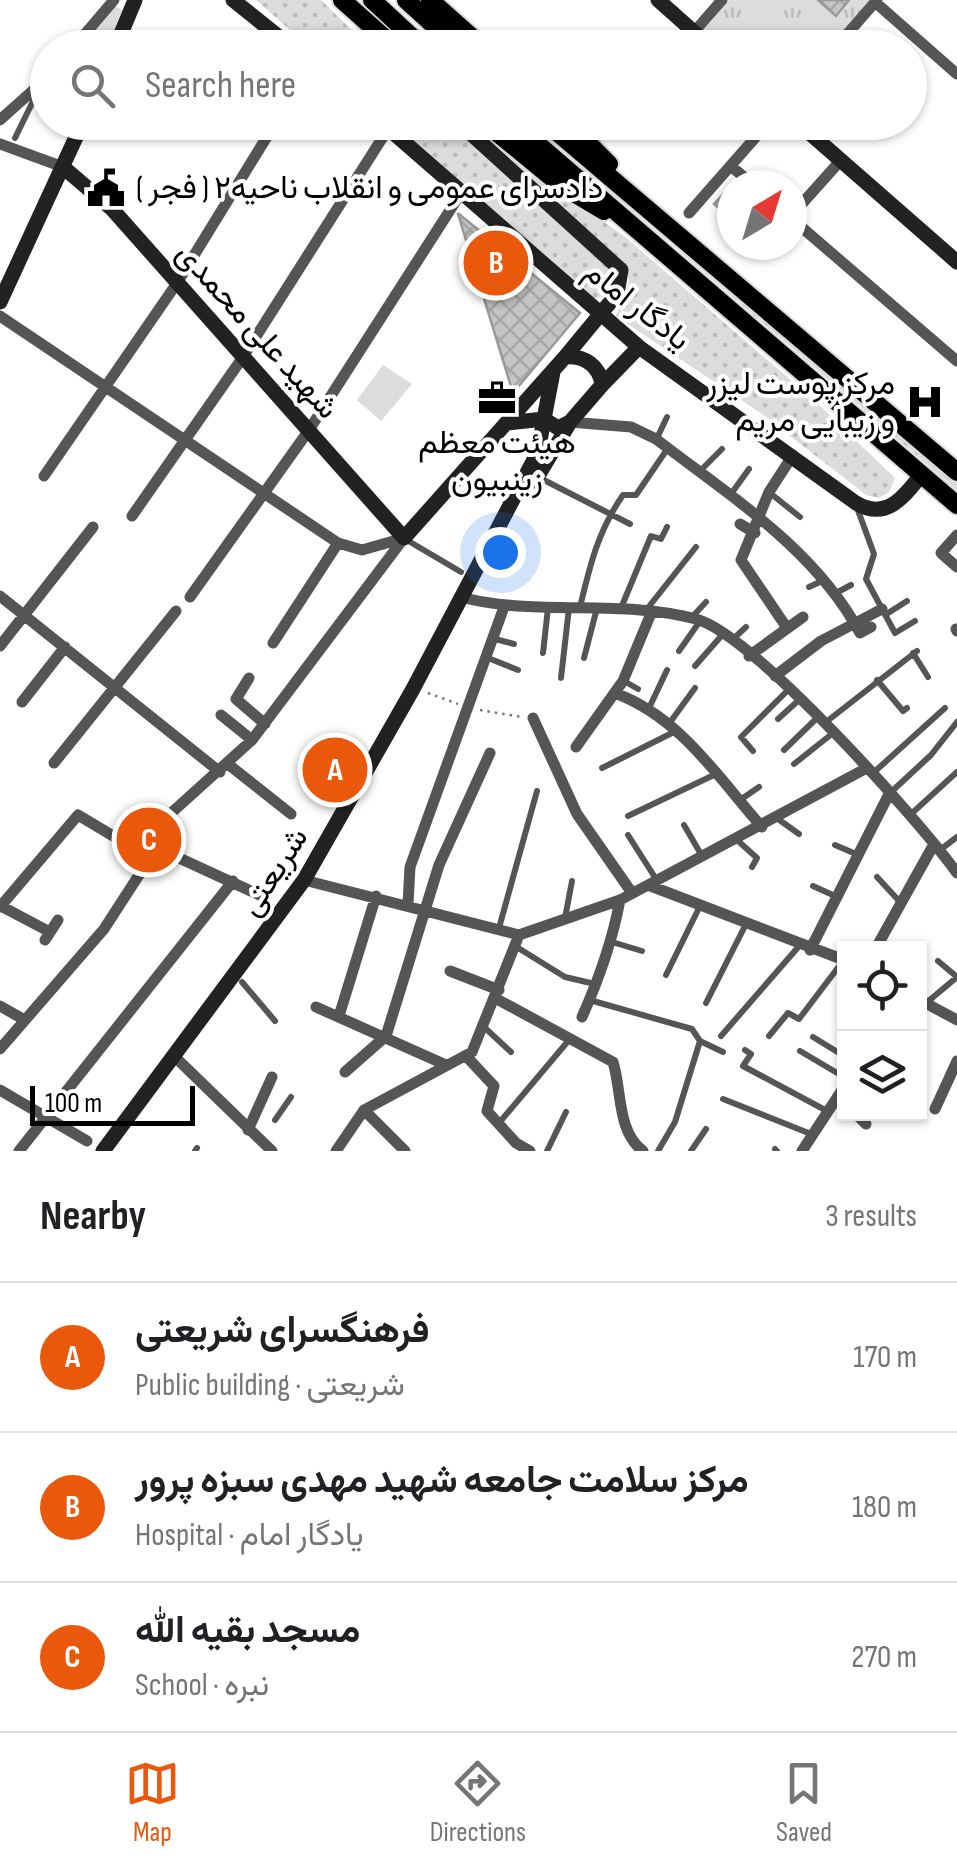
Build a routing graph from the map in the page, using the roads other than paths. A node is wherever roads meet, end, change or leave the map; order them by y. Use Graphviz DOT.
graph roads {
  1 [pos="114,0"];
  2 [pos="135,0"];
  3 [pos="233,0"];
  4 [pos="249,0"];
  5 [pos="342,0"];
  6 [pos="372,0"];
  7 [pos="406,0"];
  8 [pos="430,0"];
  9 [pos="658,0"];
  10 [pos="722,0"];
  11 [pos="876,1"];
  12 [pos="88,30"];
  13 [pos="122,30"];
  14 [pos="272,30"];
  15 [pos="278,30"];
  16 [pos="382,30"];
  17 [pos="391,30"];
  18 [pos="391,30"];
  19 [pos="439,30"];
  20 [pos="464,30"];
  21 [pos="692,30"];
  22 [pos="696,30"];
  23 [pos="851,30"];
  24 [pos="908,30"];
  25 [pos="927,47"];
  26 [pos="957,74"];
  27 [pos="30,93"];
  28 [pos="30,109"];
  29 [pos="0,120"];
  30 [pos="15,138"];
  31 [pos="75,140"];
  32 [pos="265,140"];
  33 [pos="376,140"];
  34 [pos="407,140"];
  35 [pos="478,140"];
  36 [pos="506,140"];
  37 [pos="533,140"];
  38 [pos="572,140"];
  39 [pos="753,140"];
  40 [pos="818,140"];
  41 [pos="0,144"];
  42 [pos="841,160"];
  43 [pos="731,166"];
  44 [pos="64,167"];
  45 [pos="736,170"];
  46 [pos="461,193"];
  47 [pos="807,199"];
  48 [pos="689,213"];
  49 [pos="807,224"];
  50 [pos="650,239"];
  51 [pos="957,262"];
  52 [pos="177,282"];
  53 [pos="0,302"];
  54 [pos="599,315"];
  55 [pos="0,316"];
  56 [pos="639,347"];
  57 [pos="243,357"];
  58 [pos="565,358"];
  59 [pos="957,361"];
  60 [pos="553,372"];
  61 [pos="602,386"];
  62 [pos="105,388"];
  63 [pos="667,417"];
  64 [pos="544,420"];
  65 [pos="570,422"];
  66 [pos="507,423"];
  67 [pos="309,430"];
  68 [pos="656,439"];
  69 [pos="183,441"];
  70 [pos="668,448"];
  71 [pos="722,449"];
  72 [pos="793,455"];
  73 [pos="955,466"];
  74 [pos="749,469"];
  75 [pos="699,472"];
  76 [pos="921,474"];
  77 [pos="44,476"];
  78 [pos="537,476"];
  79 [pos="769,492"];
  80 [pos="263,494"];
  81 [pos="731,495"];
  82 [pos="856,504"];
  83 [pos="957,505"];
  84 [pos="610,514"];
  85 [pos="132,516"];
  86 [pos="800,517"];
  87 [pos="760,519"];
  88 [pos="630,524"];
  89 [pos="740,524"];
  90 [pos="93,527"];
  91 [pos="667,527"];
  92 [pos="755,533"];
  93 [pos="957,535"];
  94 [pos="404,538"];
  95 [pos="338,542"];
  96 [pos="696,547"];
  97 [pos="957,567"];
  98 [pos="461,572"];
  99 [pos="825,579"];
  100 [pos="851,585"];
  101 [pos="809,587"];
  102 [pos="836,594"];
  103 [pos="0,596"];
  104 [pos="190,598"];
  105 [pos="469,599"];
  106 [pos="907,601"];
  107 [pos="706,602"];
  108 [pos="504,607"];
  109 [pos="597,607"];
  110 [pos="548,608"];
  111 [pos="574,608"];
  112 [pos="620,609"];
  113 [pos="650,610"];
  114 [pos="176,612"];
  115 [pos="883,612"];
  116 [pos="24,615"];
  117 [pos="802,618"];
  118 [pos="696,619"];
  119 [pos="915,621"];
  120 [pos="855,623"];
  121 [pos="746,627"];
  122 [pos="871,627"];
  123 [pos="787,628"];
  124 [pos="727,638"];
  125 [pos="495,639"];
  126 [pos="273,642"];
  127 [pos="514,644"];
  128 [pos="0,646"];
  129 [pos="64,648"];
  130 [pos="679,651"];
  131 [pos="542,653"];
  132 [pos="749,656"];
  133 [pos="488,658"];
  134 [pos="584,658"];
  135 [pos="695,666"];
  136 [pos="518,670"];
  137 [pos="667,670"];
  138 [pos="775,676"];
  139 [pos="928,677"];
  140 [pos="249,678"];
  141 [pos="561,678"];
  142 [pos="877,680"];
  143 [pos="624,681"];
  144 [pos="116,688"];
  145 [pos="695,688"];
  146 [pos="790,688"];
  147 [pos="638,689"];
  148 [pos="615,693"];
  149 [pos="801,698"];
  150 [pos="22,702"];
  151 [pos="650,706"];
  152 [pos="907,708"];
  153 [pos="945,708"];
  154 [pos="221,715"];
  155 [pos="533,718"];
  156 [pos="778,719"];
  157 [pos="957,722"];
  158 [pos="266,724"];
  159 [pos="825,725"];
  160 [pos="674,726"];
  161 [pos="252,740"];
  162 [pos="576,747"];
  163 [pos="784,750"];
  164 [pos="753,751"];
  165 [pos="490,753"];
  166 [pos="54,763"];
  167 [pos="794,764"];
  168 [pos="602,768"];
  169 [pos="224,769"];
  170 [pos="868,772"];
  171 [pos="957,772"];
  172 [pos="716,774"];
  173 [pos="759,787"];
  174 [pos="537,791"];
  175 [pos="889,794"];
  176 [pos="739,801"];
  177 [pos="291,814"];
  178 [pos="628,816"];
  179 [pos="909,816"];
  180 [pos="778,819"];
  181 [pos="684,825"];
  182 [pos="762,827"];
  183 [pos="800,834"];
  184 [pos="628,835"];
  185 [pos="957,837"];
  186 [pos="736,840"];
  187 [pos="835,844"];
  188 [pos="937,847"];
  189 [pos="151,852"];
  190 [pos="856,854"];
  191 [pos="703,857"];
  192 [pos="752,867"];
  193 [pos="957,873"];
  194 [pos="877,877"];
  195 [pos="232,881"];
  196 [pos="308,881"];
  197 [pos="572,881"];
  198 [pos="652,883"];
  199 [pos="813,886"];
  200 [pos="376,896"];
  201 [pos="626,896"];
  202 [pos="835,896"];
  203 [pos="266,898"];
  204 [pos="408,904"];
  205 [pos="902,904"];
  206 [pos="700,906"];
  207 [pos="1,907"];
  208 [pos="424,908"];
  209 [pos="564,919"];
  210 [pos="746,922"];
  211 [pos="499,928"];
  212 [pos="51,931"];
  213 [pos="518,941"];
  214 [pos="880,941"];
  215 [pos="612,942"];
  216 [pos="805,947"];
  217 [pos="642,951"];
  218 [pos="837,958"];
  219 [pos="938,961"];
  220 [pos="837,969"];
  221 [pos="450,971"];
  222 [pos="666,975"];
  223 [pos="242,982"];
  224 [pos="598,984"];
  225 [pos="497,994"];
  226 [pos="593,1000"];
  227 [pos="927,1000"];
  228 [pos="706,1003"];
  229 [pos="0,1006"];
  230 [pos="316,1007"];
  231 [pos="927,1008"];
  232 [pos="339,1016"];
  233 [pos="582,1017"];
  234 [pos="24,1019"];
  235 [pos="957,1020"];
  236 [pos="275,1021"];
  237 [pos="484,1027"];
  238 [pos="386,1036"];
  239 [pos="721,1036"];
  240 [pos="769,1036"];
  241 [pos="813,1037"];
  242 [pos="569,1040"];
  243 [pos="700,1041"];
  244 [pos="0,1049"];
  245 [pos="745,1050"];
  246 [pos="800,1050"];
  247 [pos="511,1052"];
  248 [pos="723,1052"];
  249 [pos="837,1052"];
  250 [pos="466,1056"];
  251 [pos="178,1059"];
  252 [pos="957,1061"];
  253 [pos="446,1065"];
  254 [pos="344,1072"];
  255 [pos="837,1073"];
  256 [pos="272,1077"];
  257 [pos="0,1090"];
  258 [pos="264,1092"];
  259 [pos="291,1097"];
  260 [pos="722,1100"];
  261 [pos="837,1100"];
  262 [pos="283,1107"];
  263 [pos="935,1109"];
  264 [pos="364,1110"];
  265 [pos="827,1111"];
  266 [pos="566,1112"];
  267 [pos="44,1116"];
  268 [pos="275,1120"];
  269 [pos="863,1121"];
  270 [pos="866,1124"];
  271 [pos="498,1125"];
  272 [pos="706,1128"];
  273 [pos="248,1130"];
  274 [pos="812,1134"];
  275 [pos="87,1141"];
  276 [pos="638,1147"];
  277 [pos="112,1148"];
  278 [pos="19,1151"];
  279 [pos="272,1151"];
  280 [pos="336,1151"];
  281 [pos="405,1151"];
  282 [pos="530,1151"];
  283 [pos="547,1151"];
  284 [pos="658,1151"];
  285 [pos="691,1151"];
  286 [pos="802,1151"];
  1 -- 12 [label="street"];
  2 -- 13 [label="street"];
  3 -- 14 [label="street"];
  4 -- 15 [label="street"];
  5 -- 16 [label="main road"];
  6 -- 17 [label="main road"];
  6 -- 18 [label="main road"];
  7 -- 19 [label="main road"];
  8 -- 20 [label="main road"];
  9 -- 21 [label="street"];
  10 -- 22 [label="street"];
  11 -- 23 [label="street"];
  11 -- 24 [label="street"];
  25 -- 26 [label="street"];
  27 -- 29 [label="street"];
  28 -- 30 [label="lane"];
  31 -- 44 [label="street"];
  32 -- 52 [label="street"];
  33 -- 57 [label="street"];
  34 -- 46 [label="street, یادگار امام"];
  35 -- 54 [label="street"];
  36 -- 50 [label="main road"];
  37 -- 50 [label="main road"];
  38 -- 73 [label="main road"];
  39 -- 43 [label="street"];
  40 -- 42 [label="street"];
  41 -- 44 [label="street"];
  42 -- 47 [label="street"];
  42 -- 51 [label="street"];
  43 -- 45 [label="street"];
  43 -- 48 [label="street"];
  44 -- 52 [label="street, شهید علی محمدی"];
  44 -- 53 [label="street"];
  46 -- 54 [label="street, یادگار امام"];
  46 -- 67 [label="street"];
  49 -- 59 [label="street"];
  50 -- 76 [label="main road"];
  52 -- 57 [label="street, شهید علی محمدی"];
  52 -- 62 [label="street"];
  54 -- 56 [label="street, یادگار امام"];
  54 -- 58 [label="street"];
  55 -- 62 [label="street"];
  56 -- 61 [label="street, شریعتی"];
  56 -- 72 [label="street, یادگار امام"];
  57 -- 67 [label="street, شهید علی محمدی"];
  57 -- 69 [label="street"];
  58 -- 60 [label="street"];
  58 -- 61 [label="street"];
  60 -- 64 [label="street, شریعتی"];
  60 -- 66 [label="street"];
  61 -- 65 [label="street, شریعتی"];
  62 -- 69 [label="street"];
  62 -- 77 [label="street"];
  63 -- 68 [label="lane"];
  64 -- 65 [label="street"];
  64 -- 66 [label="street"];
  64 -- 196 [label="street, شریعتی"];
  65 -- 68 [label="street"];
  65 -- 78 [label="street, شریعتی"];
  66 -- 94 [label="street"];
  67 -- 80 [label="street"];
  67 -- 94 [label="street, شهید علی محمدی"];
  68 -- 70 [label="street"];
  69 -- 80 [label="street"];
  69 -- 85 [label="street"];
  70 -- 75 [label="street"];
  70 -- 84 [label="lane"];
  71 -- 75 [label="lane"];
  72 -- 79 [label="street"];
  72 -- 82 [label="street, یادگار امام"];
  74 -- 81 [label="lane"];
  75 -- 81 [label="street"];
  76 -- 82 [label="street"];
  76 -- 83 [label="main road"];
  78 -- 84 [label="lane"];
  78 -- 105 [label="street, شریعتی"];
  79 -- 86 [label="lane"];
  79 -- 87 [label="street"];
  80 -- 95 [label="street"];
  80 -- 104 [label="street"];
  81 -- 87 [label="street"];
  82 -- 115 [label="lane"];
  84 -- 88 [label="lane"];
  84 -- 111 [label="lane"];
  87 -- 92 [label="street"];
  87 -- 99 [label="street"];
  89 -- 92 [label="street"];
  90 -- 116 [label="street"];
  91 -- 112 [label="lane"];
  92 -- 123 [label="street"];
  93 -- 97 [label="street"];
  94 -- 95 [label="street"];
  94 -- 98 [label="lane"];
  94 -- 158 [label="street"];
  95 -- 126 [label="street"];
  96 -- 113 [label="lane"];
  99 -- 101 [label="lane"];
  99 -- 102 [label="street"];
  100 -- 102 [label="lane"];
  102 -- 120 [label="street"];
  103 -- 116 [label="street"];
  105 -- 108 [label="street"];
  105 -- 196 [label="street, شریعتی"];
  106 -- 115 [label="lane"];
  107 -- 118 [label="lane"];
  108 -- 110 [label="street"];
  108 -- 125 [label="street"];
  109 -- 111 [label="street"];
  109 -- 112 [label="street"];
  109 -- 134 [label="lane"];
  110 -- 111 [label="street"];
  110 -- 131 [label="lane"];
  111 -- 141 [label="lane"];
  112 -- 113 [label="street"];
  113 -- 118 [label="street"];
  113 -- 143 [label="street"];
  114 -- 144 [label="street"];
  115 -- 119 [label="lane"];
  115 -- 120 [label="street"];
  116 -- 128 [label="street"];
  116 -- 129 [label="street"];
  117 -- 123 [label="street"];
  118 -- 124 [label="street"];
  118 -- 130 [label="lane"];
  120 -- 122 [label="street"];
  120 -- 138 [label="street"];
  121 -- 124 [label="lane"];
  123 -- 132 [label="street"];
  124 -- 132 [label="street"];
  124 -- 135 [label="lane"];
  125 -- 127 [label="lane"];
  125 -- 133 [label="street"];
  129 -- 144 [label="street"];
  129 -- 150 [label="street"];
  132 -- 138 [label="street"];
  133 -- 136 [label="lane"];
  133 -- 204 [label="street"];
  137 -- 151 [label="lane"];
  138 -- 146 [label="street"];
  139 -- 142 [label="lane"];
  140 -- 158 [label="street"];
  142 -- 152 [label="lane"];
  142 -- 159 [label="lane"];
  143 -- 147 [label="lane"];
  143 -- 148 [label="street"];
  144 -- 166 [label="street"];
  144 -- 169 [label="street"];
  145 -- 160 [label="lane"];
  146 -- 149 [label="street"];
  146 -- 164 [label="lane"];
  148 -- 151 [label="street"];
  148 -- 162 [label="street"];
  149 -- 156 [label="lane"];
  149 -- 159 [label="street"];
  151 -- 160 [label="street"];
  153 -- 170 [label="lane"];
  154 -- 161 [label="street"];
  155 -- 201 [label="street"];
  157 -- 175 [label="lane"];
  158 -- 161 [label="street"];
  159 -- 163 [label="lane"];
  159 -- 167 [label="lane"];
  159 -- 170 [label="street"];
  160 -- 168 [label="lane"];
  160 -- 172 [label="street"];
  161 -- 169 [label="street"];
  165 -- 208 [label="street"];
  169 -- 177 [label="street"];
  169 -- 189 [label="street"];
  170 -- 175 [label="street"];
  170 -- 180 [label="street"];
  171 -- 179 [label="lane"];
  172 -- 176 [label="street"];
  172 -- 178 [label="lane"];
  173 -- 176 [label="lane"];
  174 -- 211 [label="lane"];
  175 -- 179 [label="street"];
  175 -- 190 [label="street"];
  176 -- 182 [label="street"];
  179 -- 188 [label="street"];
  180 -- 182 [label="street"];
  180 -- 183 [label="lane"];
  181 -- 191 [label="lane"];
  182 -- 186 [label="street"];
  184 -- 198 [label="lane"];
  185 -- 188 [label="lane"];
  186 -- 191 [label="street"];
  186 -- 192 [label="lane"];
  187 -- 190 [label="lane"];
  188 -- 193 [label="street"];
  188 -- 205 [label="street"];
  189 -- 195 [label="street"];
  189 -- 207 [label="street"];
  189 -- 234 [label="street"];
  190 -- 202 [label="street"];
  191 -- 198 [label="street"];
  194 -- 205 [label="lane"];
  195 -- 203 [label="street"];
  195 -- 267 [label="street"];
  196 -- 200 [label="street"];
  196 -- 223 [label="street, شریعتی"];
  196 -- 251 [label="street, شریعتی"];
  197 -- 209 [label="lane"];
  198 -- 201 [label="street"];
  198 -- 206 [label="street"];
  199 -- 202 [label="lane"];
  200 -- 204 [label="street"];
  200 -- 232 [label="street"];
  201 -- 209 [label="street"];
  201 -- 215 [label="street"];
  202 -- 216 [label="street"];
  204 -- 208 [label="street"];
  205 -- 214 [label="street"];
  206 -- 210 [label="street"];
  206 -- 222 [label="lane"];
  207 -- 212 [label="street"];
  208 -- 211 [label="street"];
  208 -- 238 [label="street"];
  209 -- 213 [label="street"];
  210 -- 216 [label="street"];
  210 -- 228 [label="lane"];
  211 -- 213 [label="street"];
  213 -- 224 [label="lane"];
  213 -- 225 [label="street"];
  215 -- 217 [label="lane"];
  215 -- 224 [label="street"];
  216 -- 218 [label="street"];
  216 -- 239 [label="lane"];
  219 -- 227 [label="lane"];
  220 -- 240 [label="lane"];
  221 -- 225 [label="street"];
  223 -- 236 [label="lane"];
  223 -- 251 [label="street, شریعتی"];
  224 -- 226 [label="street"];
  225 -- 237 [label="street"];
  225 -- 242 [label="street"];
  226 -- 233 [label="street"];
  226 -- 243 [label="lane"];
  229 -- 234 [label="street"];
  230 -- 232 [label="street"];
  231 -- 235 [label="street"];
  232 -- 238 [label="street"];
  234 -- 244 [label="street"];
  237 -- 247 [label="lane"];
  237 -- 250 [label="street"];
  238 -- 253 [label="street"];
  238 -- 254 [label="street"];
  241 -- 249 [label="lane"];
  242 -- 271 [label="lane"];
  242 -- 276 [label="street"];
  243 -- 248 [label="lane"];
  243 -- 284 [label="lane"];
  245 -- 265 [label="lane"];
  246 -- 255 [label="lane"];
  250 -- 253 [label="street"];
  250 -- 271 [label="street"];
  251 -- 273 [label="street"];
  251 -- 277 [label="street, شریعتی"];
  252 -- 263 [label="street"];
  253 -- 264 [label="street"];
  256 -- 258 [label="street"];
  257 -- 267 [label="street"];
  258 -- 262 [label="lane"];
  258 -- 273 [label="street"];
  259 -- 262 [label="lane"];
  260 -- 274 [label="lane"];
  261 -- 265 [label="street"];
  262 -- 268 [label="lane"];
  264 -- 280 [label="street"];
  264 -- 281 [label="street"];
  265 -- 274 [label="street"];
  266 -- 283 [label="lane"];
  267 -- 275 [label="street"];
  267 -- 278 [label="street"];
  269 -- 270 [label="street"];
  271 -- 282 [label="street"];
  272 -- 285 [label="lane"];
  273 -- 279 [label="street"];
  274 -- 286 [label="street"];
}
